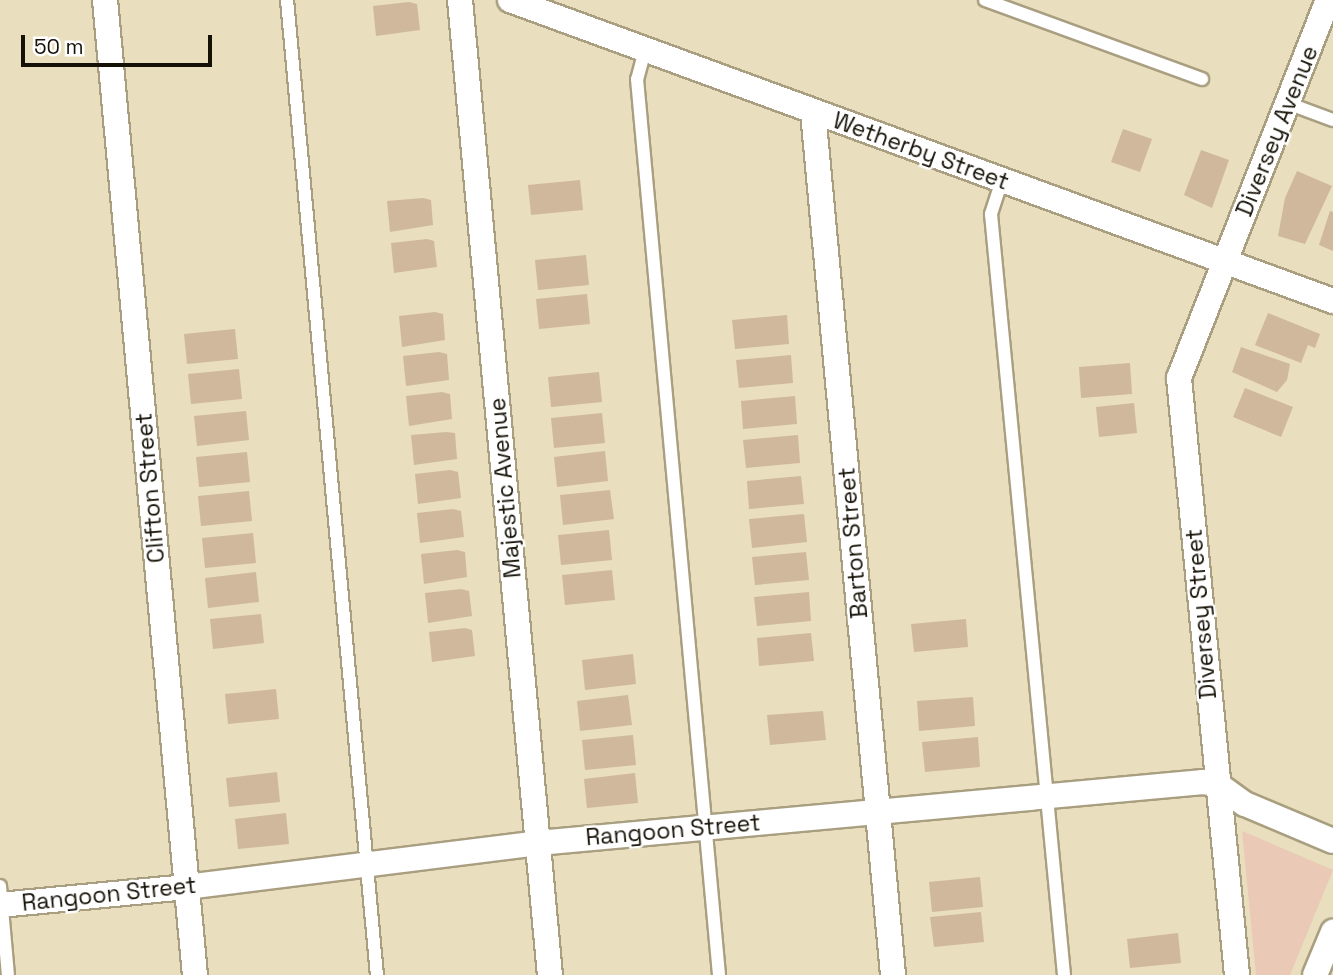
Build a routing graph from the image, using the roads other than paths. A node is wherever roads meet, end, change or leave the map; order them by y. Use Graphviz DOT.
graph roads {
  1 [pos="105,0"];
  2 [pos="287,0"];
  3 [pos="460,0"];
  4 [pos="510,0"];
  5 [pos="985,0"];
  6 [pos="1328,0"];
  7 [pos="645,50"];
  8 [pos="1202,79"];
  9 [pos="1287,103"];
  10 [pos="813,111"];
  11 [pos="1333,120"];
  12 [pos="1002,180"];
  13 [pos="1225,262"];
  14 [pos="1333,301"];
  15 [pos="1217,784"];
  16 [pos="1045,798"];
  17 [pos="878,811"];
  18 [pos="706,827"];
  19 [pos="1333,841"];
  20 [pos="538,843"];
  21 [pos="367,865"];
  22 [pos="186,887"];
  23 [pos="1,898"];
  24 [pos="1333,932"];
  25 [pos="8,975"];
  26 [pos="195,975"];
  27 [pos="377,975"];
  28 [pos="550,975"];
  29 [pos="719,975"];
  30 [pos="893,975"];
  31 [pos="1063,975"];
  32 [pos="1237,975"];
  33 [pos="1315,975"];
  1 -- 22 [label="street, Clifton Street"];
  2 -- 21 [label="lane"];
  3 -- 20 [label="street, Majestic Avenue"];
  4 -- 7 [label="street, Wetherby Street"];
  5 -- 8 [label="lane"];
  6 -- 9 [label="street, Diversey Avenue"];
  7 -- 10 [label="street, Wetherby Street"];
  7 -- 18 [label="lane"];
  9 -- 11 [label="lane"];
  9 -- 13 [label="street, Diversey Avenue"];
  10 -- 12 [label="street, Wetherby Street"];
  10 -- 17 [label="street, Barton Street"];
  12 -- 13 [label="street, Wetherby Street"];
  12 -- 16 [label="lane"];
  13 -- 14 [label="street, Wetherby Street"];
  13 -- 15 [label="street, Diversey Street"];
  15 -- 16 [label="street, Rangoon Street"];
  15 -- 19 [label="street"];
  15 -- 32 [label="street, Diversey Street"];
  16 -- 17 [label="street, Rangoon Street"];
  16 -- 31 [label="lane"];
  17 -- 18 [label="street, Rangoon Street"];
  17 -- 30 [label="street, Barton Street"];
  18 -- 20 [label="street, Rangoon Street"];
  18 -- 29 [label="lane"];
  20 -- 21 [label="street, Rangoon Street"];
  20 -- 28 [label="street, Majestic Avenue"];
  21 -- 22 [label="street, Rangoon Street"];
  21 -- 27 [label="lane"];
  22 -- 23 [label="street, Rangoon Street"];
  22 -- 26 [label="street, Clifton Street"];
  23 -- 25 [label="lane"];
  24 -- 33 [label="street"];
}
